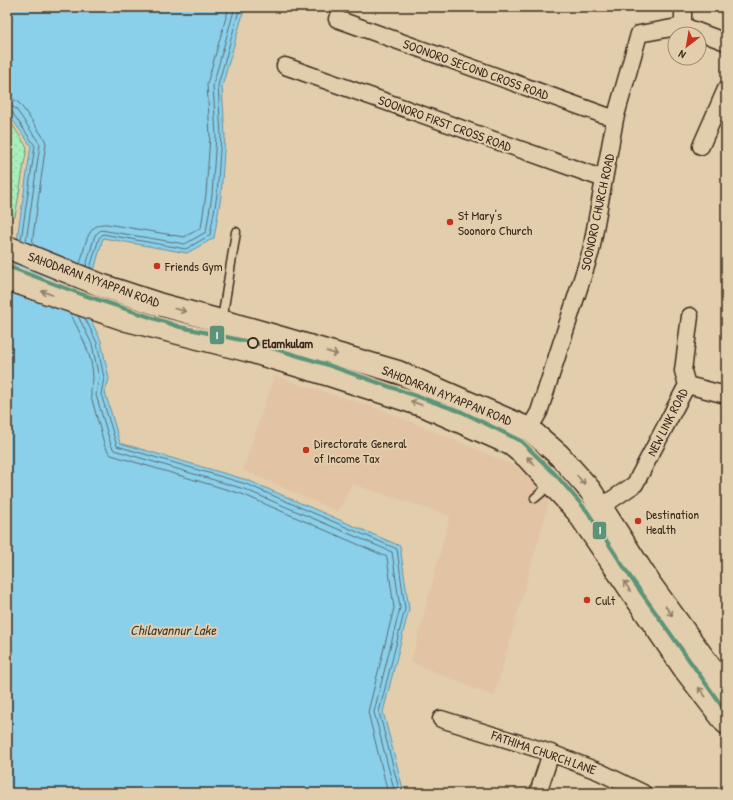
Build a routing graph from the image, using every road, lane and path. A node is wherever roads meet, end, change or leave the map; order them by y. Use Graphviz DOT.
graph roads {
  1 [pos="683,7"];
  2 [pos="336,20"];
  3 [pos="683,26"];
  4 [pos="667,29"];
  5 [pos="707,35"];
  6 [pos="726,42"];
  7 [pos="285,66"];
  8 [pos="726,89"];
  9 [pos="616,119"];
  10 [pos="701,146"];
  11 [pos="604,179"];
  12 [pos="236,232"];
  13 [pos="16,250"];
  14 [pos="7,279"];
  15 [pos="690,316"];
  16 [pos="222,321"];
  17 [pos="687,385"];
  18 [pos="726,395"];
  19 [pos="529,429"];
  20 [pos="548,480"];
  21 [pos="535,498"];
  22 [pos="601,507"];
  23 [pos="726,689"];
  24 [pos="441,720"];
  25 [pos="726,723"];
  26 [pos="551,752"];
  27 [pos="538,793"];
  28 [pos="643,793"];
  1 -- 3 [label="street"];
  2 -- 9 [label="street, SOONORO SECOND CROSS ROAD"];
  4 -- 9 [label="street, SOONORO CHURCH ROAD"];
  5 -- 6 [label="street"];
  7 -- 11 [label="street, SOONORO FIRST CROSS ROAD"];
  8 -- 10 [label="street"];
  9 -- 11 [label="street, SOONORO CHURCH ROAD"];
  11 -- 19 [label="street, SOONORO CHURCH ROAD"];
  12 -- 16 [label="lane"];
  13 -- 16 [label="main road, SAHODARAN AYYAPPAN ROAD, one-way"];
  20 -- 14 [label="main road, SAHODARAN AYYAPPAN ROAD, one-way"];
  15 -- 17 [label="street, NEW LINK ROAD"];
  16 -- 19 [label="main road, SAHODARAN AYYAPPAN ROAD, one-way"];
  17 -- 18 [label="street"];
  17 -- 22 [label="street, NEW LINK ROAD"];
  19 -- 22 [label="main road, SAHODARAN AYYAPPAN ROAD, one-way"];
  20 -- 21 [label="lane"];
  25 -- 20 [label="main road, SAHODARAN AYYAPPAN ROAD, one-way"];
  22 -- 23 [label="main road, SAHODARAN AYYAPPAN ROAD, one-way"];
  24 -- 26 [label="street, FATHIMA CHURCH LANE"];
  26 -- 27 [label="street"];
  26 -- 28 [label="street, FATHIMA CHURCH LANE"];
}
